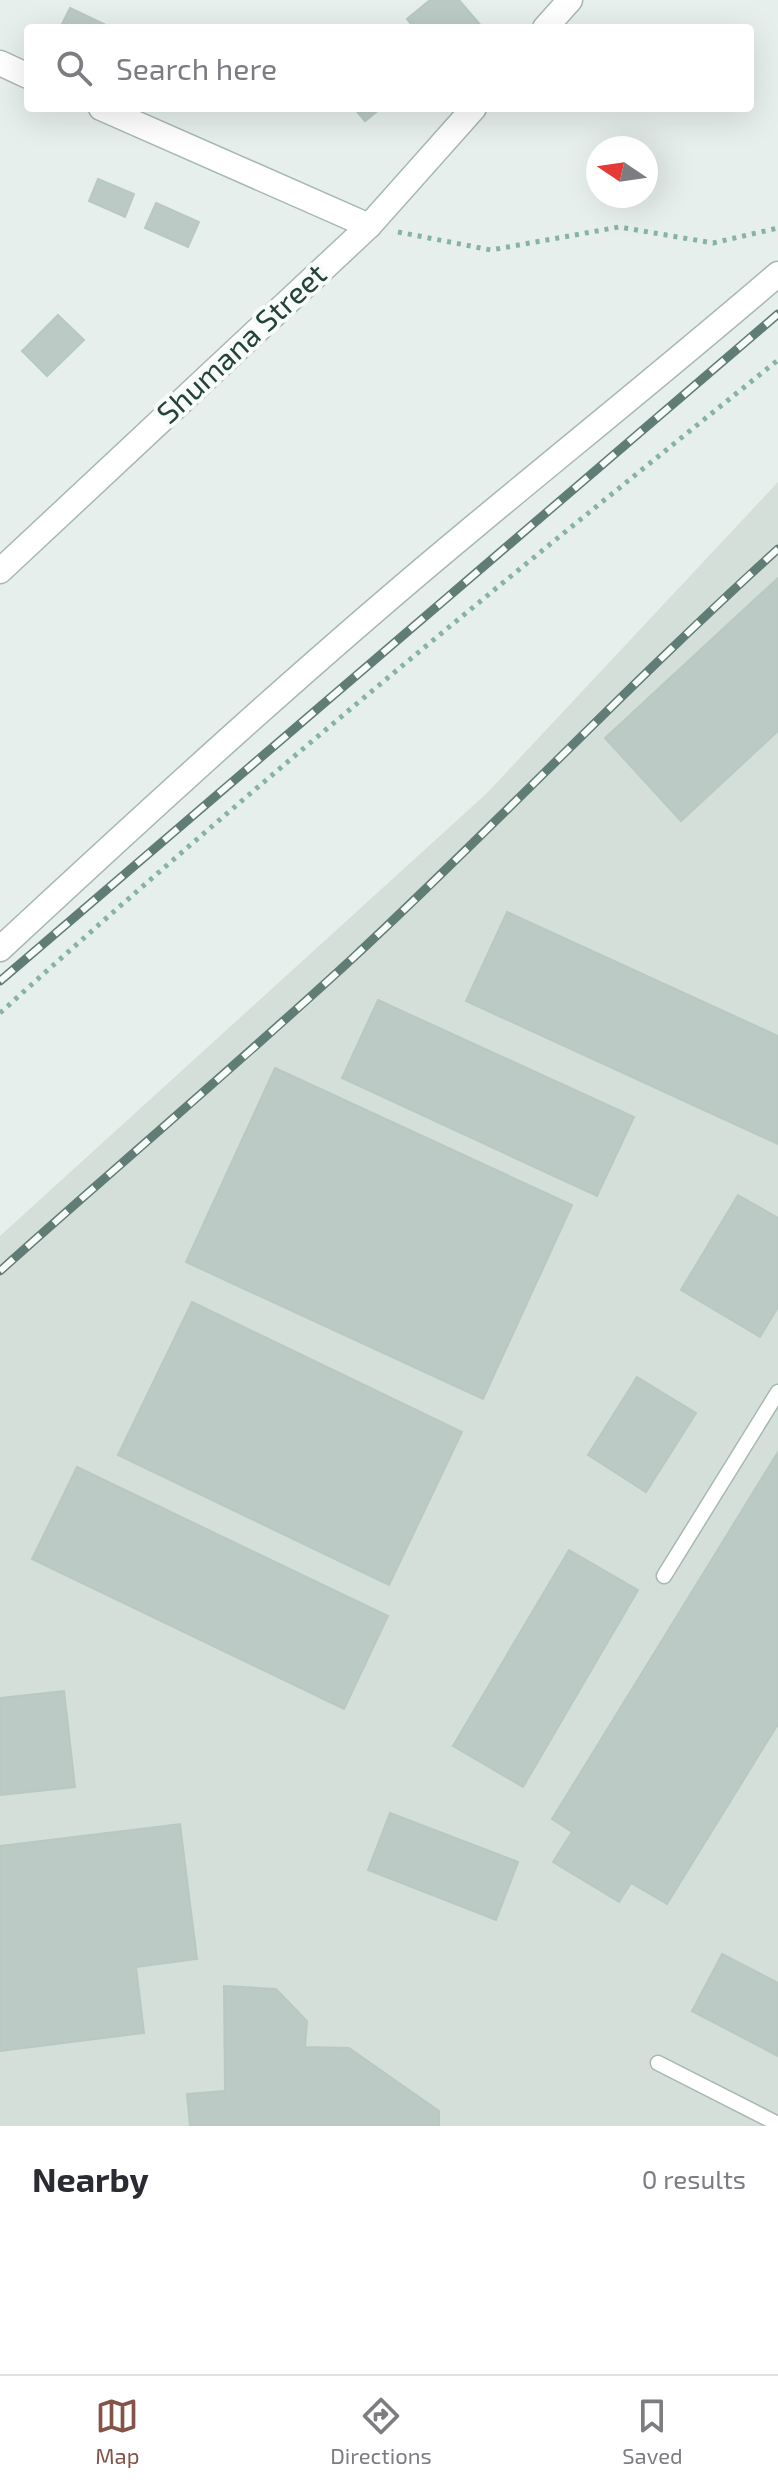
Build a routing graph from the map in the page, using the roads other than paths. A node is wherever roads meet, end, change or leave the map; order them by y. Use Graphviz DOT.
graph roads {
  1 [pos="570,0"];
  2 [pos="549,24"];
  3 [pos="0,63"];
  4 [pos="24,74"];
  5 [pos="110,112"];
  6 [pos="470,112"];
  7 [pos="369,226"];
  8 [pos="778,274"];
  9 [pos="2,564"];
  10 [pos="0,949"];
  11 [pos="778,1392"];
  12 [pos="664,1576"];
  13 [pos="658,2063"];
  14 [pos="778,2124"];
  1 -- 2 [label="street"];
  3 -- 4 [label="street"];
  5 -- 7 [label="street"];
  6 -- 7 [label="street, Shumana Street"];
  7 -- 9 [label="street, Shumana Street"];
  8 -- 10 [label="street"];
  11 -- 12 [label="lane"];
  13 -- 14 [label="lane"];
}
